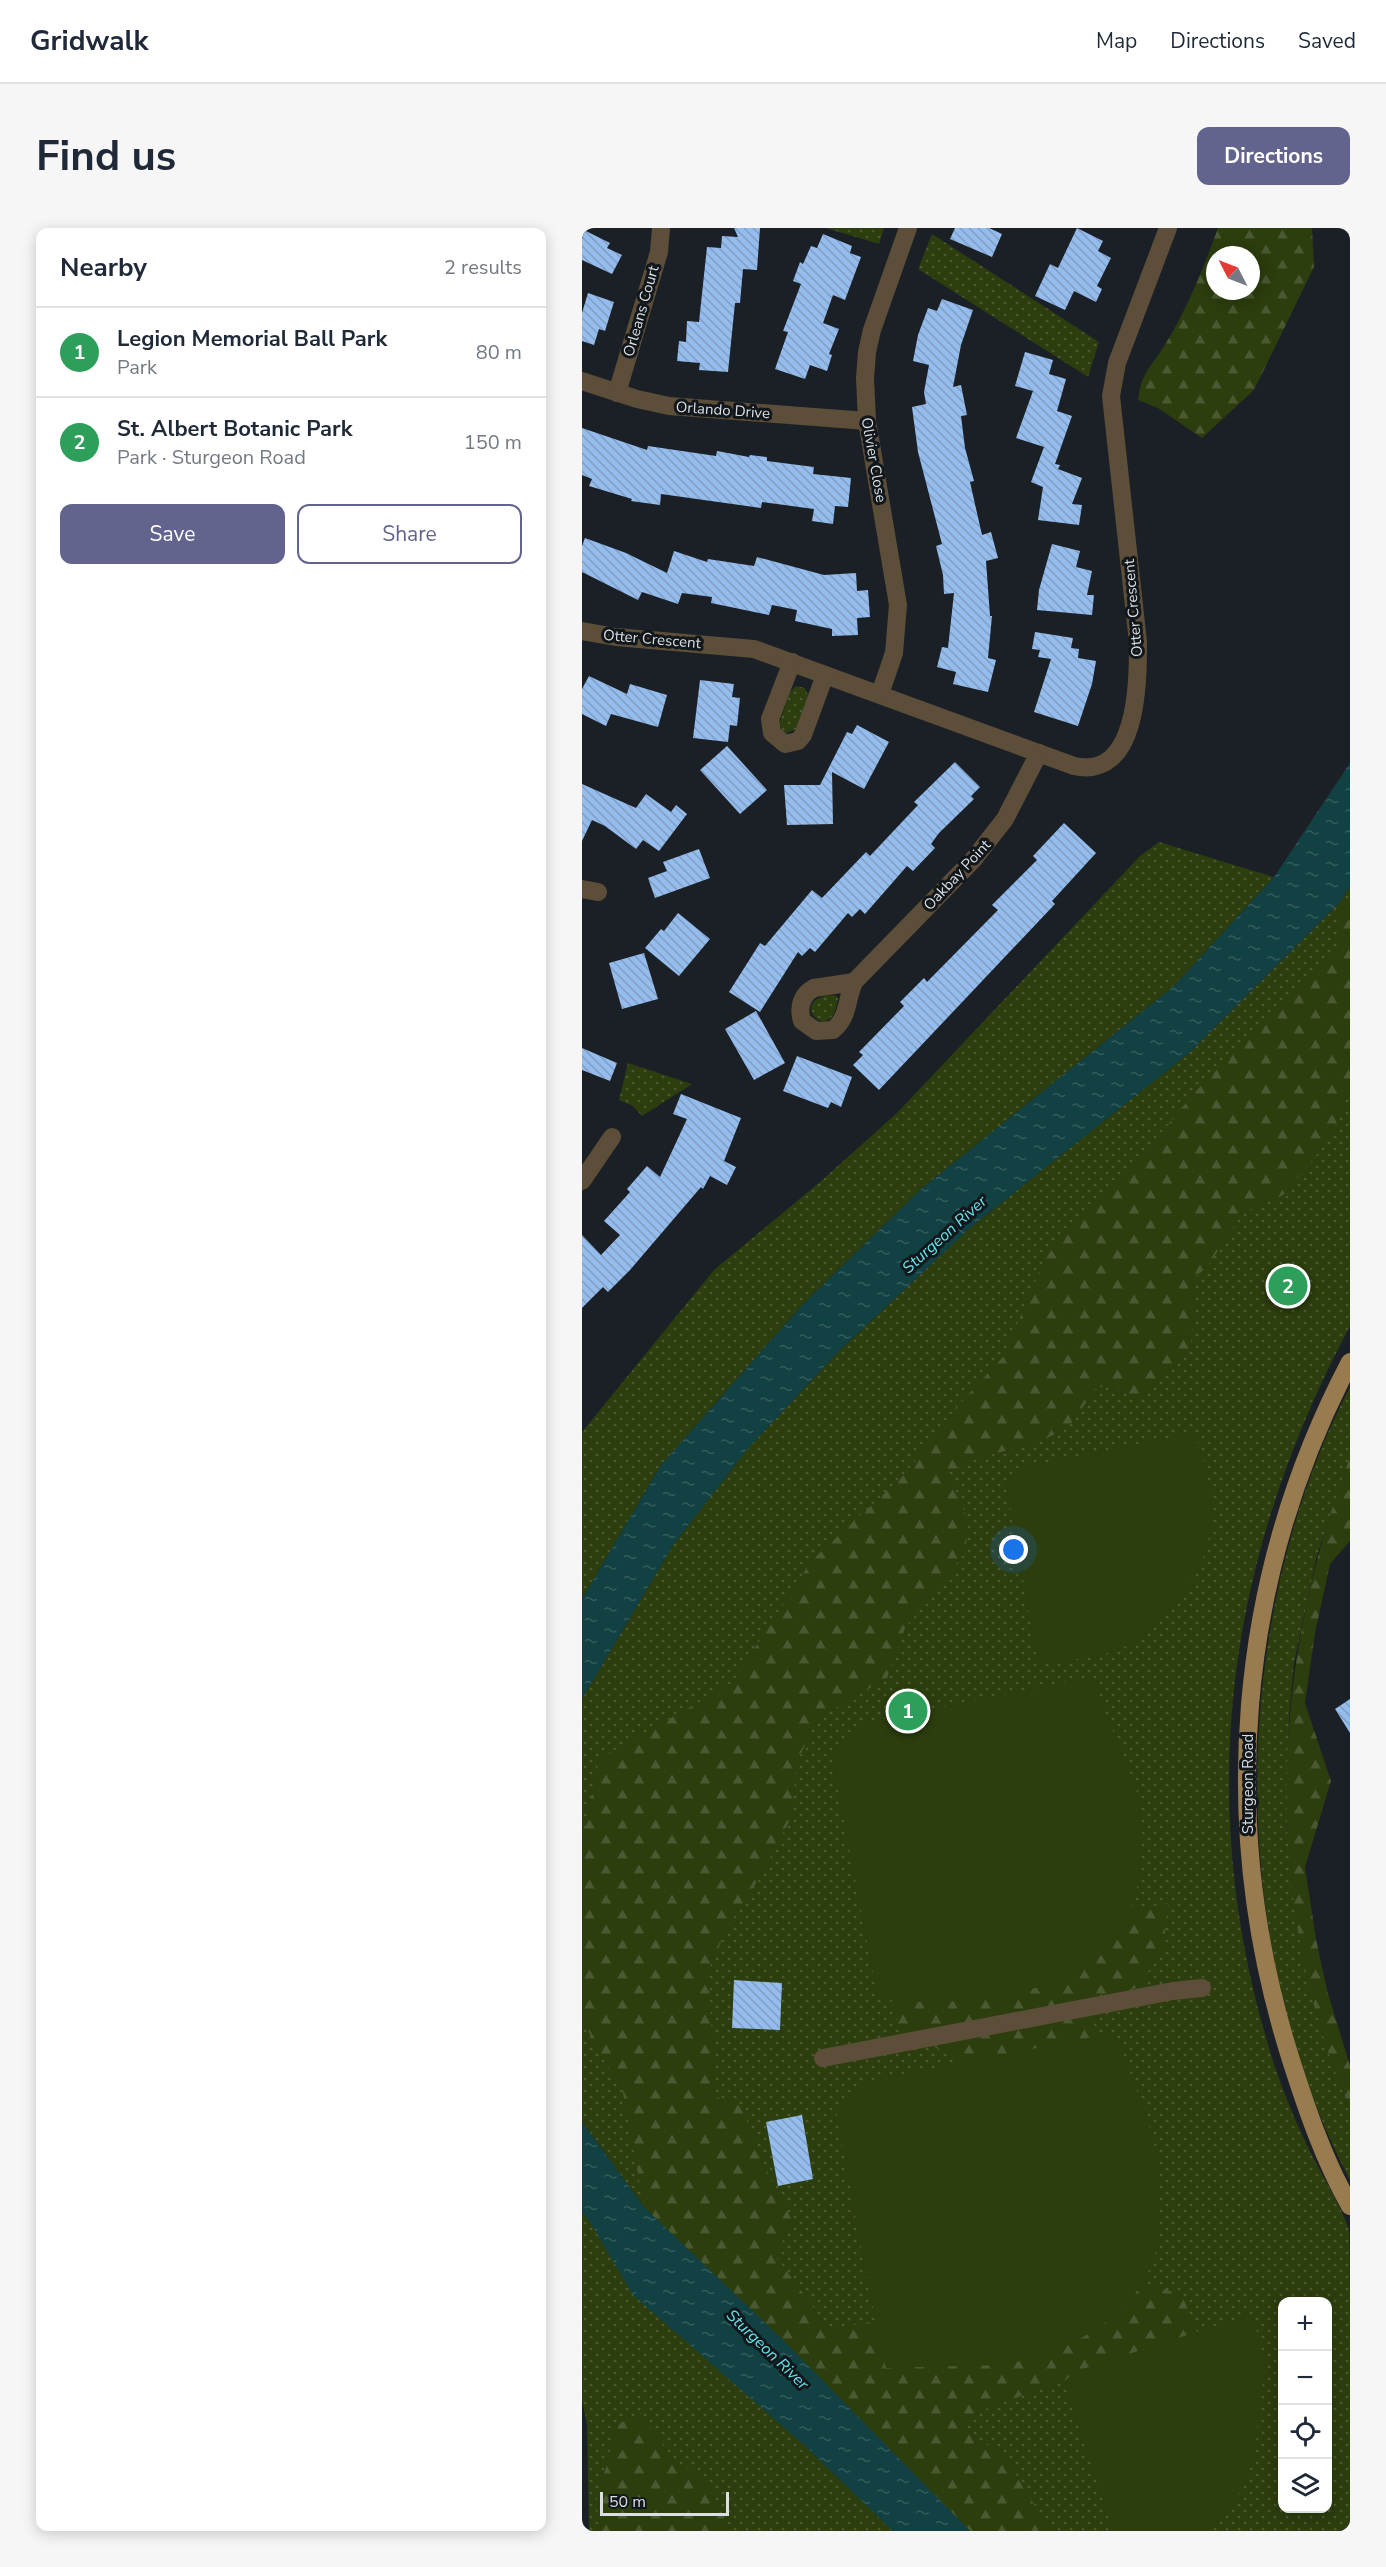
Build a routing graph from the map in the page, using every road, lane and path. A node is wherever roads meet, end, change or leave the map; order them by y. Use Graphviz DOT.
graph roads {
  1 [pos="661,228"];
  2 [pos="909,228"];
  3 [pos="1168,228"];
  4 [pos="582,381"];
  5 [pos="617,393"];
  6 [pos="867,421"];
  7 [pos="582,631"];
  8 [pos="792,662"];
  9 [pos="825,675"];
  10 [pos="880,694"];
  11 [pos="1039,753"];
  12 [pos="854,982"];
  13 [pos="612,1137"];
  14 [pos="582,1181"];
  15 [pos="1350,1362"];
  16 [pos="1202,1988"];
  17 [pos="823,2058"];
  18 [pos="1350,2206"];
  1 -- 5 [label="street, Orleans Court"];
  2 -- 6 [label="street, Olivier Close"];
  3 -- 11 [label="street, Otter Crescent"];
  4 -- 5 [label="street, Orlando Drive"];
  5 -- 6 [label="street, Orlando Drive"];
  6 -- 10 [label="street, Olivier Close"];
  7 -- 8 [label="street, Otter Crescent"];
  8 -- 9 [label="street, Otter Crescent"];
  8 -- 9 [label="street"];
  9 -- 10 [label="street, Otter Crescent"];
  10 -- 11 [label="street, Otter Crescent"];
  11 -- 12 [label="street, Oakbay Point"];
  13 -- 14 [label="street"];
  15 -- 18 [label="main road, Sturgeon Road"];
  16 -- 17 [label="street"];
}
